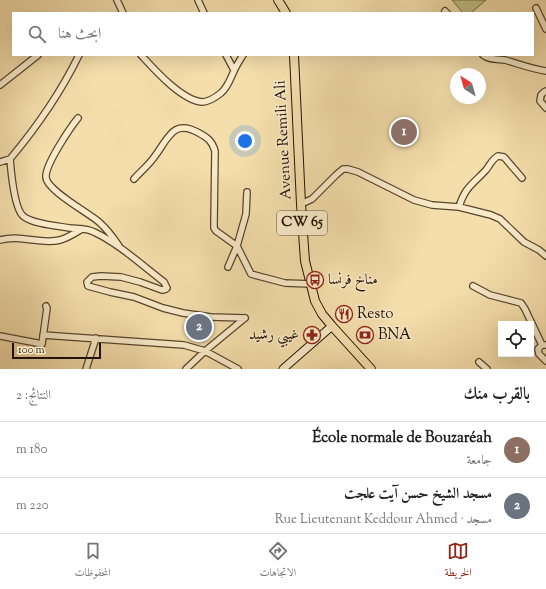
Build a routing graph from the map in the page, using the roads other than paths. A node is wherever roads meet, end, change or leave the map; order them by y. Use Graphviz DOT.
graph roads {
  1 [pos="117,0"];
  2 [pos="198,0"];
  3 [pos="278,0"];
  4 [pos="536,8"];
  5 [pos="123,12"];
  6 [pos="204,12"];
  7 [pos="285,12"];
  8 [pos="546,29"];
  9 [pos="37,56"];
  10 [pos="78,56"];
  11 [pos="142,56"];
  12 [pos="227,56"];
  13 [pos="242,56"];
  14 [pos="294,56"];
  15 [pos="484,56"];
  16 [pos="234,70"];
  17 [pos="546,71"];
  18 [pos="0,85"];
  19 [pos="546,91"];
  20 [pos="546,108"];
  21 [pos="78,118"];
  22 [pos="10,159"];
  23 [pos="0,162"];
  24 [pos="522,178"];
  25 [pos="134,179"];
  26 [pos="247,192"];
  27 [pos="301,204"];
  28 [pos="459,207"];
  29 [pos="83,229"];
  30 [pos="0,240"];
  31 [pos="237,246"];
  32 [pos="122,250"];
  33 [pos="546,256"];
  34 [pos="228,267"];
  35 [pos="311,284"];
  36 [pos="473,286"];
  37 [pos="46,306"];
  38 [pos="332,326"];
  39 [pos="43,334"];
  40 [pos="0,336"];
  41 [pos="96,338"];
  42 [pos="544,345"];
  43 [pos="205,351"];
  44 [pos="479,362"];
  45 [pos="546,362"];
  46 [pos="86,369"];
  47 [pos="186,369"];
  48 [pos="238,369"];
  49 [pos="283,369"];
  50 [pos="371,369"];
  51 [pos="487,369"];
  1 -- 5 [label="street"];
  2 -- 6 [label="street"];
  3 -- 7 [label="main road"];
  4 -- 8 [label="street"];
  9 -- 18 [label="street"];
  10 -- 22 [label="street"];
  11 -- 16 [label="street"];
  12 -- 16 [label="street"];
  13 -- 16 [label="street"];
  14 -- 27 [label="main road, Avenue Remili Ali / CW 65"];
  15 -- 17 [label="street"];
  19 -- 20 [label="street"];
  21 -- 32 [label="street"];
  22 -- 23 [label="street"];
  22 -- 29 [label="street"];
  24 -- 28 [label="street"];
  25 -- 31 [label="street"];
  26 -- 31 [label="street"];
  27 -- 28 [label="street"];
  27 -- 35 [label="main road, Avenue Remili Ali / CW 65"];
  28 -- 33 [label="street"];
  29 -- 30 [label="street"];
  29 -- 32 [label="street"];
  31 -- 34 [label="street"];
  31 -- 35 [label="street"];
  32 -- 43 [label="street"];
  35 -- 38 [label="main road, Avenue Remili Ali / CW 65"];
  36 -- 42 [label="street"];
  37 -- 39 [label="street"];
  38 -- 49 [label="main road"];
  38 -- 50 [label="main road, Avenue Remili Ali / CW 65"];
  39 -- 40 [label="street"];
  39 -- 41 [label="street"];
  41 -- 43 [label="street"];
  41 -- 46 [label="street"];
  42 -- 45 [label="street"];
  43 -- 47 [label="street"];
  43 -- 48 [label="street"];
  44 -- 51 [label="street"];
}
